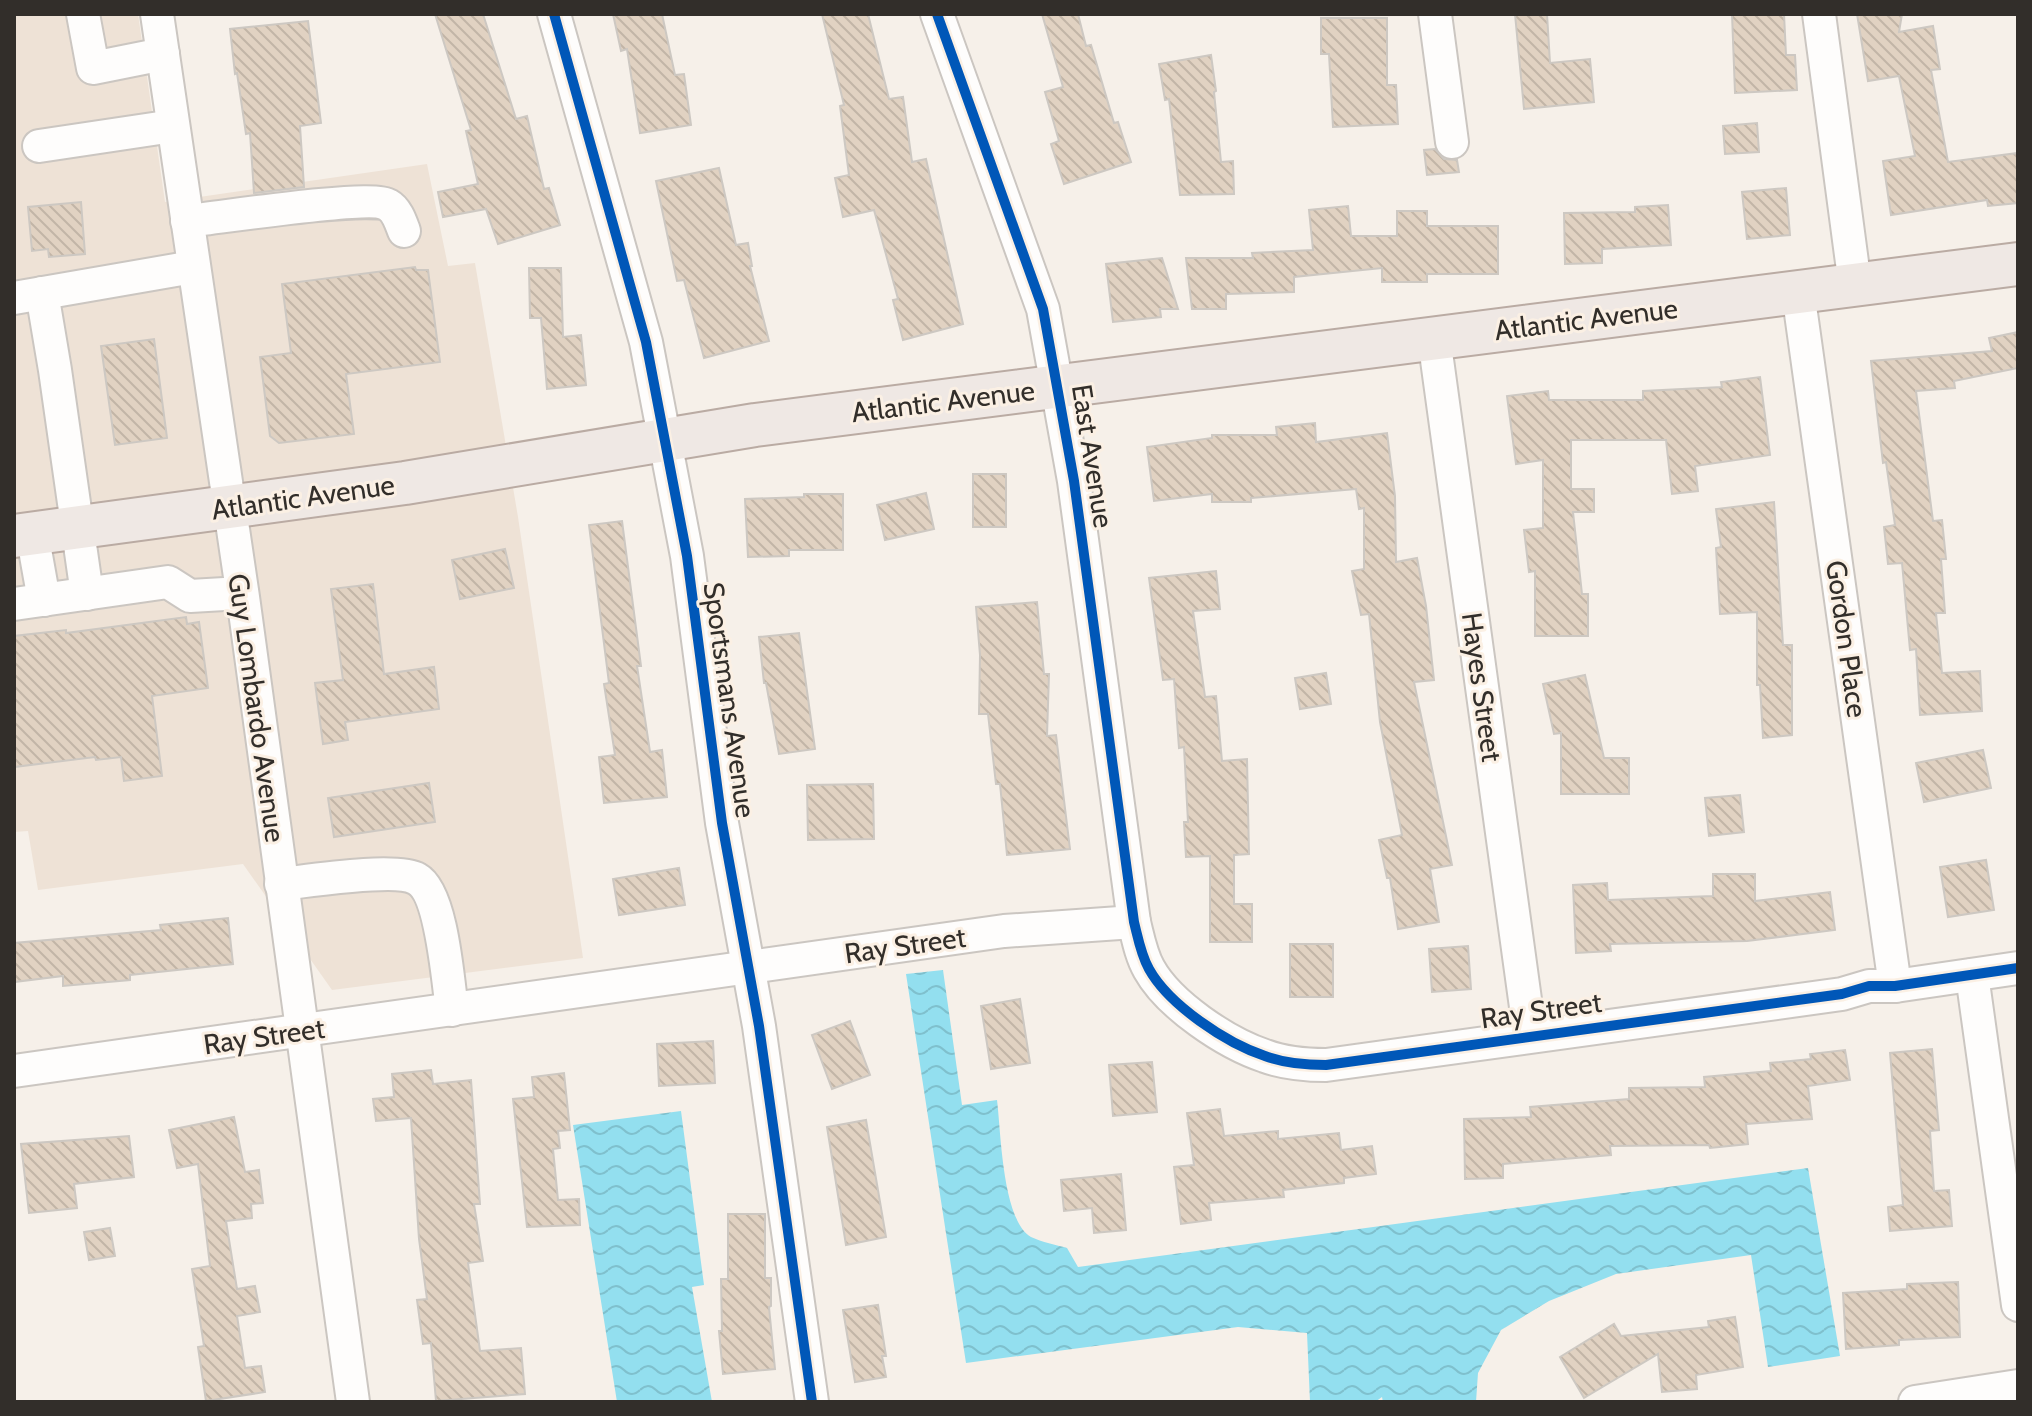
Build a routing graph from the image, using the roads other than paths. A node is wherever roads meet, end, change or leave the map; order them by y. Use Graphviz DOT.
graph roads {
  1 [pos="83,14"];
  2 [pos="157,14"];
  3 [pos="554,14"];
  4 [pos="937,14"];
  5 [pos="1435,14"];
  6 [pos="1819,14"];
  7 [pos="163,54"];
  8 [pos="173,126"];
  9 [pos="1452,142"];
  10 [pos="39,146"];
  11 [pos="187,221"];
  12 [pos="404,231"];
  13 [pos="2018,264"];
  14 [pos="193,267"];
  15 [pos="1855,285"];
  16 [pos="1798,292"];
  17 [pos="28,296"];
  18 [pos="1434,338"];
  19 [pos="1059,386"];
  20 [pos="663,440"];
  21 [pos="228,507"];
  22 [pos="76,528"];
  23 [pos="23,534"];
  24 [pos="242,593"];
  25 [pos="87,594"];
  26 [pos="29,602"];
  27 [pos="281,884"];
  28 [pos="1134,922"];
  29 [pos="747,968"];
  30 [pos="2018,968"];
  31 [pos="1972,975"];
  32 [pos="1895,986"];
  33 [pos="452,1010"];
  34 [pos="301,1031"];
  35 [pos="1530,1036"];
  36 [pos="14,1071"];
  37 [pos="2018,1303"];
  38 [pos="2018,1386"];
  39 [pos="353,1402"];
  40 [pos="812,1402"];
  41 [pos="1915,1402"];
  1 -- 7 [label="street"];
  2 -- 7 [label="street, Guy Lombardo Avenue"];
  3 -- 20 [label="street, Sportsmans Avenue"];
  4 -- 19 [label="street, East Avenue"];
  5 -- 9 [label="street"];
  6 -- 15 [label="street"];
  7 -- 8 [label="street, Guy Lombardo Avenue"];
  8 -- 10 [label="street"];
  8 -- 11 [label="street, Guy Lombardo Avenue"];
  11 -- 12 [label="street"];
  11 -- 14 [label="street, Guy Lombardo Avenue"];
  13 -- 15 [label="main road, Atlantic Avenue"];
  14 -- 17 [label="street"];
  14 -- 21 [label="street, Guy Lombardo Avenue"];
  15 -- 16 [label="main road, Atlantic Avenue"];
  16 -- 18 [label="main road, Atlantic Avenue"];
  16 -- 32 [label="street, Gordon Place"];
  17 -- 22 [label="street"];
  18 -- 19 [label="main road, Atlantic Avenue"];
  18 -- 35 [label="street, Hayes Street"];
  19 -- 20 [label="main road, Atlantic Avenue"];
  19 -- 28 [label="street, East Avenue"];
  20 -- 21 [label="main road, Atlantic Avenue"];
  20 -- 29 [label="street, Sportsmans Avenue"];
  21 -- 22 [label="main road, Atlantic Avenue"];
  21 -- 24 [label="street, Guy Lombardo Avenue"];
  22 -- 23 [label="main road, Atlantic Avenue"];
  22 -- 25 [label="street"];
  23 -- 26 [label="street"];
  24 -- 25 [label="street"];
  24 -- 27 [label="street, Guy Lombardo Avenue"];
  25 -- 26 [label="street"];
  27 -- 33 [label="street"];
  27 -- 34 [label="street, Guy Lombardo Avenue"];
  28 -- 29 [label="street, Ray Street"];
  28 -- 35 [label="street, Ray Street"];
  29 -- 33 [label="street, Ray Street"];
  29 -- 40 [label="street, Sportsmans Avenue"];
  30 -- 31 [label="street, Ray Street"];
  31 -- 32 [label="street, Ray Street"];
  31 -- 37 [label="street"];
  32 -- 35 [label="street, Ray Street"];
  33 -- 34 [label="street, Ray Street"];
  34 -- 36 [label="street, Ray Street"];
  34 -- 39 [label="street, Guy Lombardo Avenue"];
  38 -- 41 [label="street"];
}
